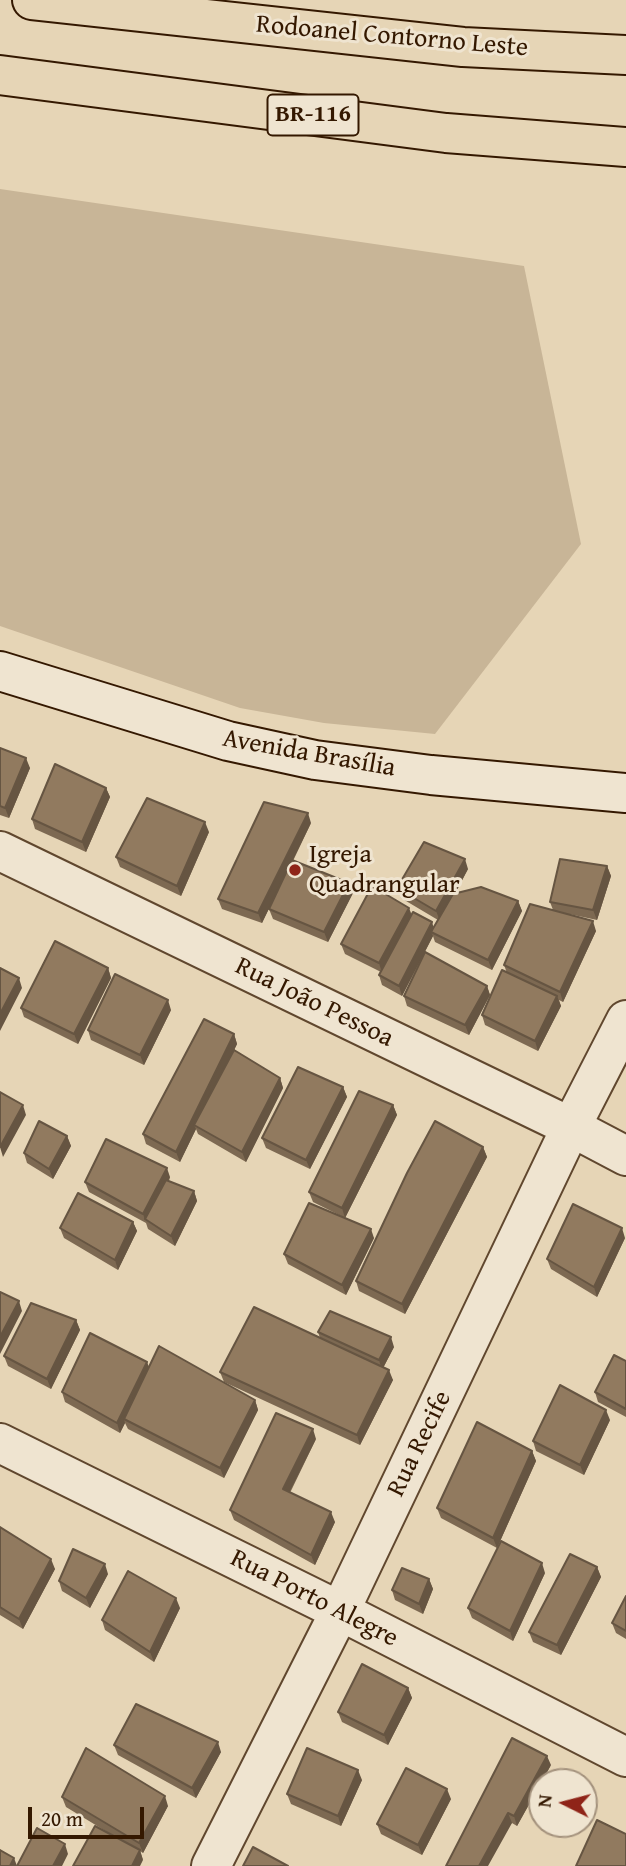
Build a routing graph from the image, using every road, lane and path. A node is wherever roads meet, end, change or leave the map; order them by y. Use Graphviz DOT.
graph roads {
  1 [pos="32,0"];
  2 [pos="626,55"];
  3 [pos="0,75"];
  4 [pos="626,146"];
  5 [pos="0,671"];
  6 [pos="626,793"];
  7 [pos="0,851"];
  8 [pos="626,1020"];
  9 [pos="571,1127"];
  10 [pos="626,1156"];
  11 [pos="0,1443"];
  12 [pos="340,1611"];
  13 [pos="626,1757"];
  14 [pos="211,1866"];
  1 -- 2 [label="highway, Rodoanel Contorno Leste"];
  3 -- 4 [label="highway, BR-116"];
  5 -- 6 [label="street, Avenida Brasília"];
  7 -- 9 [label="street, Rua João Pessoa"];
  8 -- 9 [label="street, Rua Recife"];
  9 -- 10 [label="street, Rua João Pessoa"];
  9 -- 12 [label="street, Rua Recife"];
  11 -- 12 [label="street, Rua Porto Alegre"];
  12 -- 13 [label="street, Rua Porto Alegre"];
  12 -- 14 [label="street, Rua Recife"];
}
